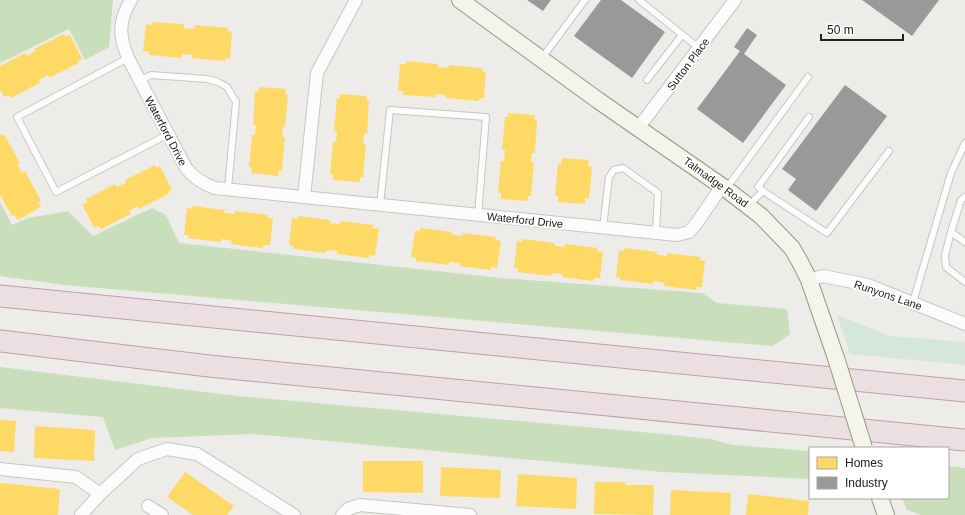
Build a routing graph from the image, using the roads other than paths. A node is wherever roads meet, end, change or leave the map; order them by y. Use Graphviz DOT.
graph roads {
  1 [pos="131,0"];
  2 [pos="356,0"];
  3 [pos="585,0"];
  4 [pos="639,0"];
  5 [pos="736,0"];
  6 [pos="468,2"];
  7 [pos="682,35"];
  8 [pos="700,48"];
  9 [pos="128,58"];
  10 [pos="541,59"];
  11 [pos="808,77"];
  12 [pos="139,80"];
  13 [pos="647,80"];
  14 [pos="809,117"];
  15 [pos="639,127"];
  16 [pos="168,134"];
  17 [pos="965,143"];
  18 [pos="890,151"];
  19 [pos="724,187"];
  20 [pos="228,188"];
  21 [pos="763,191"];
  22 [pos="304,197"];
  23 [pos="965,197"];
  24 [pos="380,204"];
  25 [pos="749,205"];
  26 [pos="478,215"];
  27 [pos="603,228"];
  28 [pos="656,232"];
  29 [pos="950,232"];
  30 [pos="965,242"];
  31 [pos="809,280"];
  32 [pos="965,282"];
  33 [pos="0,296"];
  34 [pos="912,302"];
  35 [pos="965,324"];
  36 [pos="0,341"];
  37 [pos="965,391"];
  38 [pos="965,440"];
  39 [pos="864,447"];
  40 [pos="0,469"];
  41 [pos="100,494"];
  42 [pos="880,499"];
  43 [pos="148,506"];
  44 [pos="278,511"];
  45 [pos="81,515"];
  46 [pos="162,515"];
  47 [pos="294,515"];
  48 [pos="342,515"];
  49 [pos="470,515"];
  50 [pos="886,515"];
  1 -- 9 [label="street, Waterford Drive"];
  2 -- 22 [label="street"];
  3 -- 10 [label="lane"];
  4 -- 7 [label="lane"];
  5 -- 8 [label="street, Sutton Place"];
  6 -- 10 [label="street, Talmadge Road"];
  7 -- 8 [label="lane"];
  7 -- 13 [label="lane"];
  8 -- 15 [label="street, Sutton Place"];
  9 -- 12 [label="street, Waterford Drive"];
  9 -- 16 [label="lane"];
  10 -- 15 [label="street, Talmadge Road"];
  11 -- 19 [label="lane"];
  12 -- 16 [label="street, Waterford Drive"];
  12 -- 20 [label="lane"];
  14 -- 21 [label="lane"];
  15 -- 19 [label="street, Talmadge Road"];
  16 -- 20 [label="street, Waterford Drive"];
  17 -- 34 [label="lane"];
  18 -- 21 [label="lane"];
  19 -- 25 [label="street, Talmadge Road"];
  19 -- 28 [label="street, Waterford Drive"];
  20 -- 22 [label="street, Waterford Drive"];
  21 -- 25 [label="lane"];
  22 -- 24 [label="street, Waterford Drive"];
  23 -- 29 [label="lane"];
  24 -- 26 [label="street, Waterford Drive"];
  24 -- 26 [label="lane"];
  25 -- 31 [label="street, Talmadge Road"];
  26 -- 27 [label="street, Waterford Drive"];
  27 -- 28 [label="street, Waterford Drive"];
  27 -- 28 [label="lane"];
  29 -- 30 [label="lane"];
  29 -- 32 [label="lane"];
  31 -- 34 [label="street, Runyons Lane"];
  31 -- 39 [label="street, Talmadge Road, bridge"];
  33 -- 37 [label="highway"];
  34 -- 35 [label="street, Runyons Lane"];
  36 -- 38 [label="highway"];
  40 -- 41 [label="street"];
  41 -- 44 [label="street"];
  41 -- 45 [label="street"];
  42 -- 50 [label="street"];
  43 -- 46 [label="street"];
  44 -- 47 [label="street"];
  48 -- 49 [label="street"];
}
